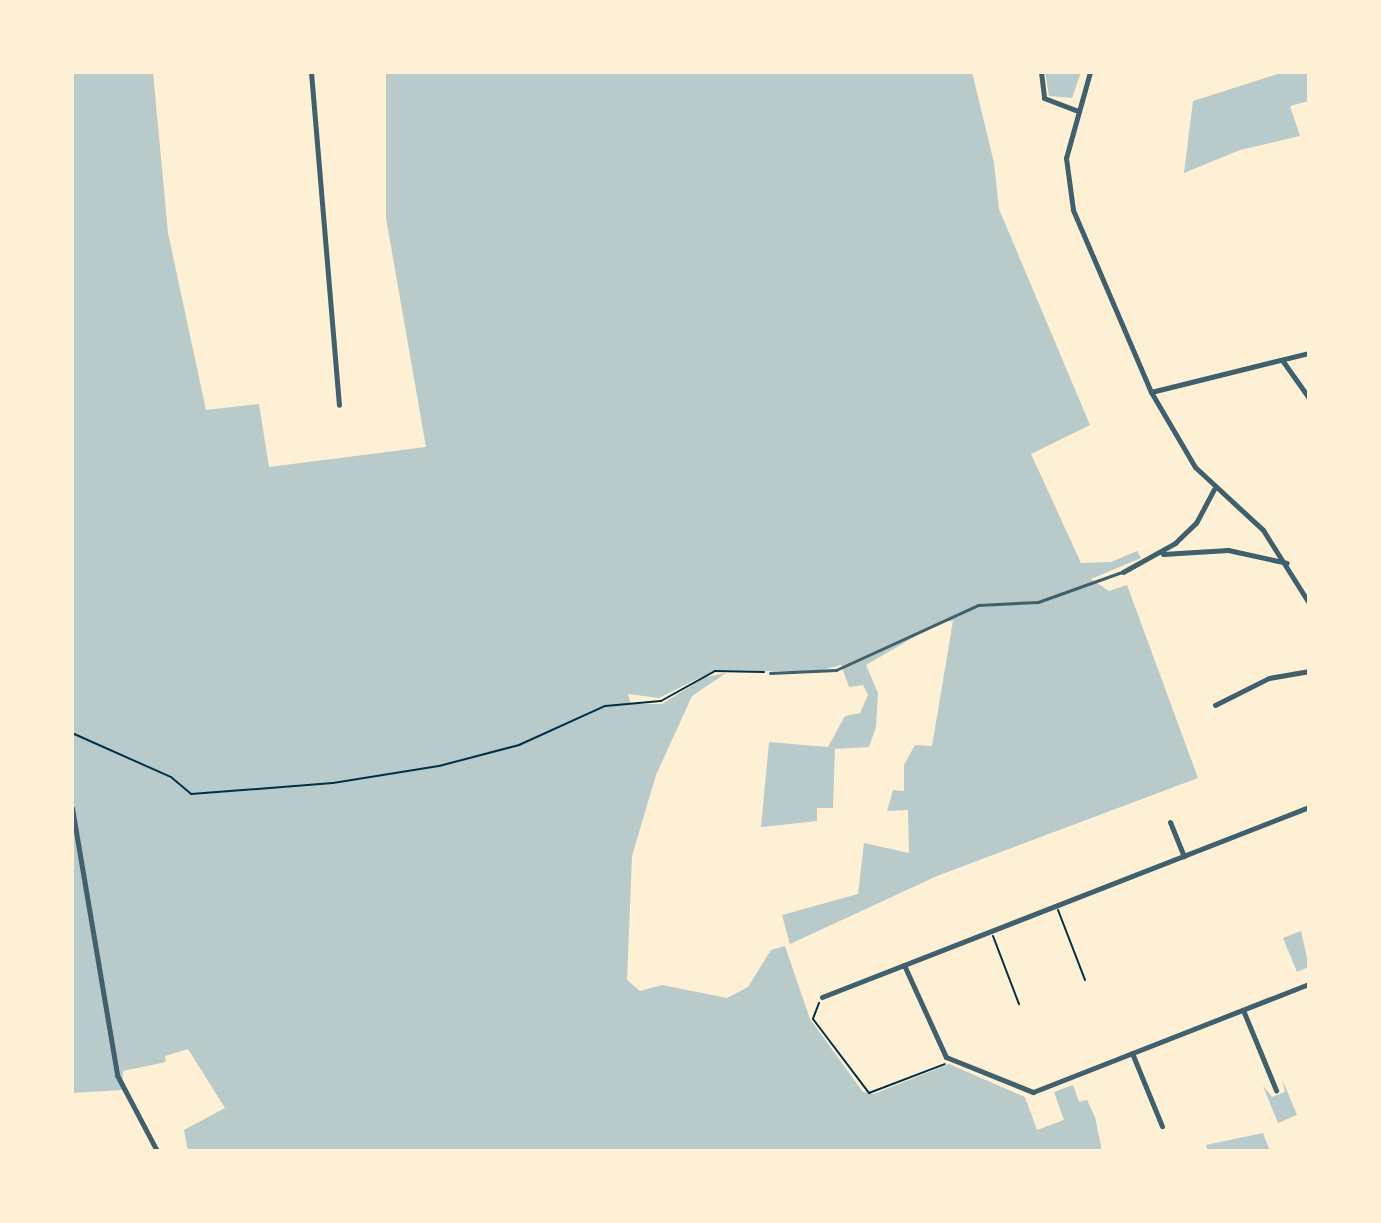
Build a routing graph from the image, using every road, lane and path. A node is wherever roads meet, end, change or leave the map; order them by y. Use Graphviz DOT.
graph roads {
  1 [pos="311,72"];
  2 [pos="1041,72"];
  3 [pos="1090,72"];
  4 [pos="1076,110"];
  5 [pos="1309,353"];
  6 [pos="1281,360"];
  7 [pos="1151,392"];
  8 [pos="1309,398"];
  9 [pos="339,405"];
  10 [pos="1214,489"];
  11 [pos="1162,554"];
  12 [pos="1287,563"];
  13 [pos="1123,572"];
  14 [pos="1309,603"];
  15 [pos="1309,671"];
  16 [pos="770,673"];
  17 [pos="1215,705"];
  18 [pos="72,733"];
  19 [pos="1309,807"];
  20 [pos="72,808"];
  21 [pos="1170,822"];
  22 [pos="1184,856"];
  23 [pos="1056,906"];
  24 [pos="992,931"];
  25 [pos="904,965"];
  26 [pos="1085,980"];
  27 [pos="1309,984"];
  28 [pos="822,997"];
  29 [pos="1019,1004"];
  30 [pos="1243,1010"];
  31 [pos="1132,1053"];
  32 [pos="954,1061"];
  33 [pos="1276,1090"];
  34 [pos="1162,1126"];
  35 [pos="157,1151"];
  1 -- 9 [label="street"];
  2 -- 4 [label="street"];
  3 -- 4 [label="street"];
  4 -- 7 [label="street"];
  5 -- 6 [label="street"];
  6 -- 7 [label="street"];
  6 -- 8 [label="street"];
  7 -- 10 [label="street"];
  10 -- 11 [label="street"];
  10 -- 12 [label="street"];
  11 -- 12 [label="street"];
  11 -- 13 [label="street"];
  12 -- 14 [label="street"];
  13 -- 16 [label="lane"];
  15 -- 17 [label="street"];
  16 -- 18 [label="path"];
  19 -- 22 [label="street"];
  20 -- 35 [label="street"];
  21 -- 22 [label="street"];
  22 -- 23 [label="street"];
  23 -- 24 [label="street"];
  23 -- 26 [label="path"];
  24 -- 25 [label="street"];
  24 -- 29 [label="path"];
  25 -- 28 [label="street"];
  25 -- 32 [label="street"];
  27 -- 30 [label="street"];
  28 -- 32 [label="path"];
  30 -- 31 [label="street"];
  30 -- 33 [label="street"];
  31 -- 32 [label="street"];
  31 -- 34 [label="street"];
}
